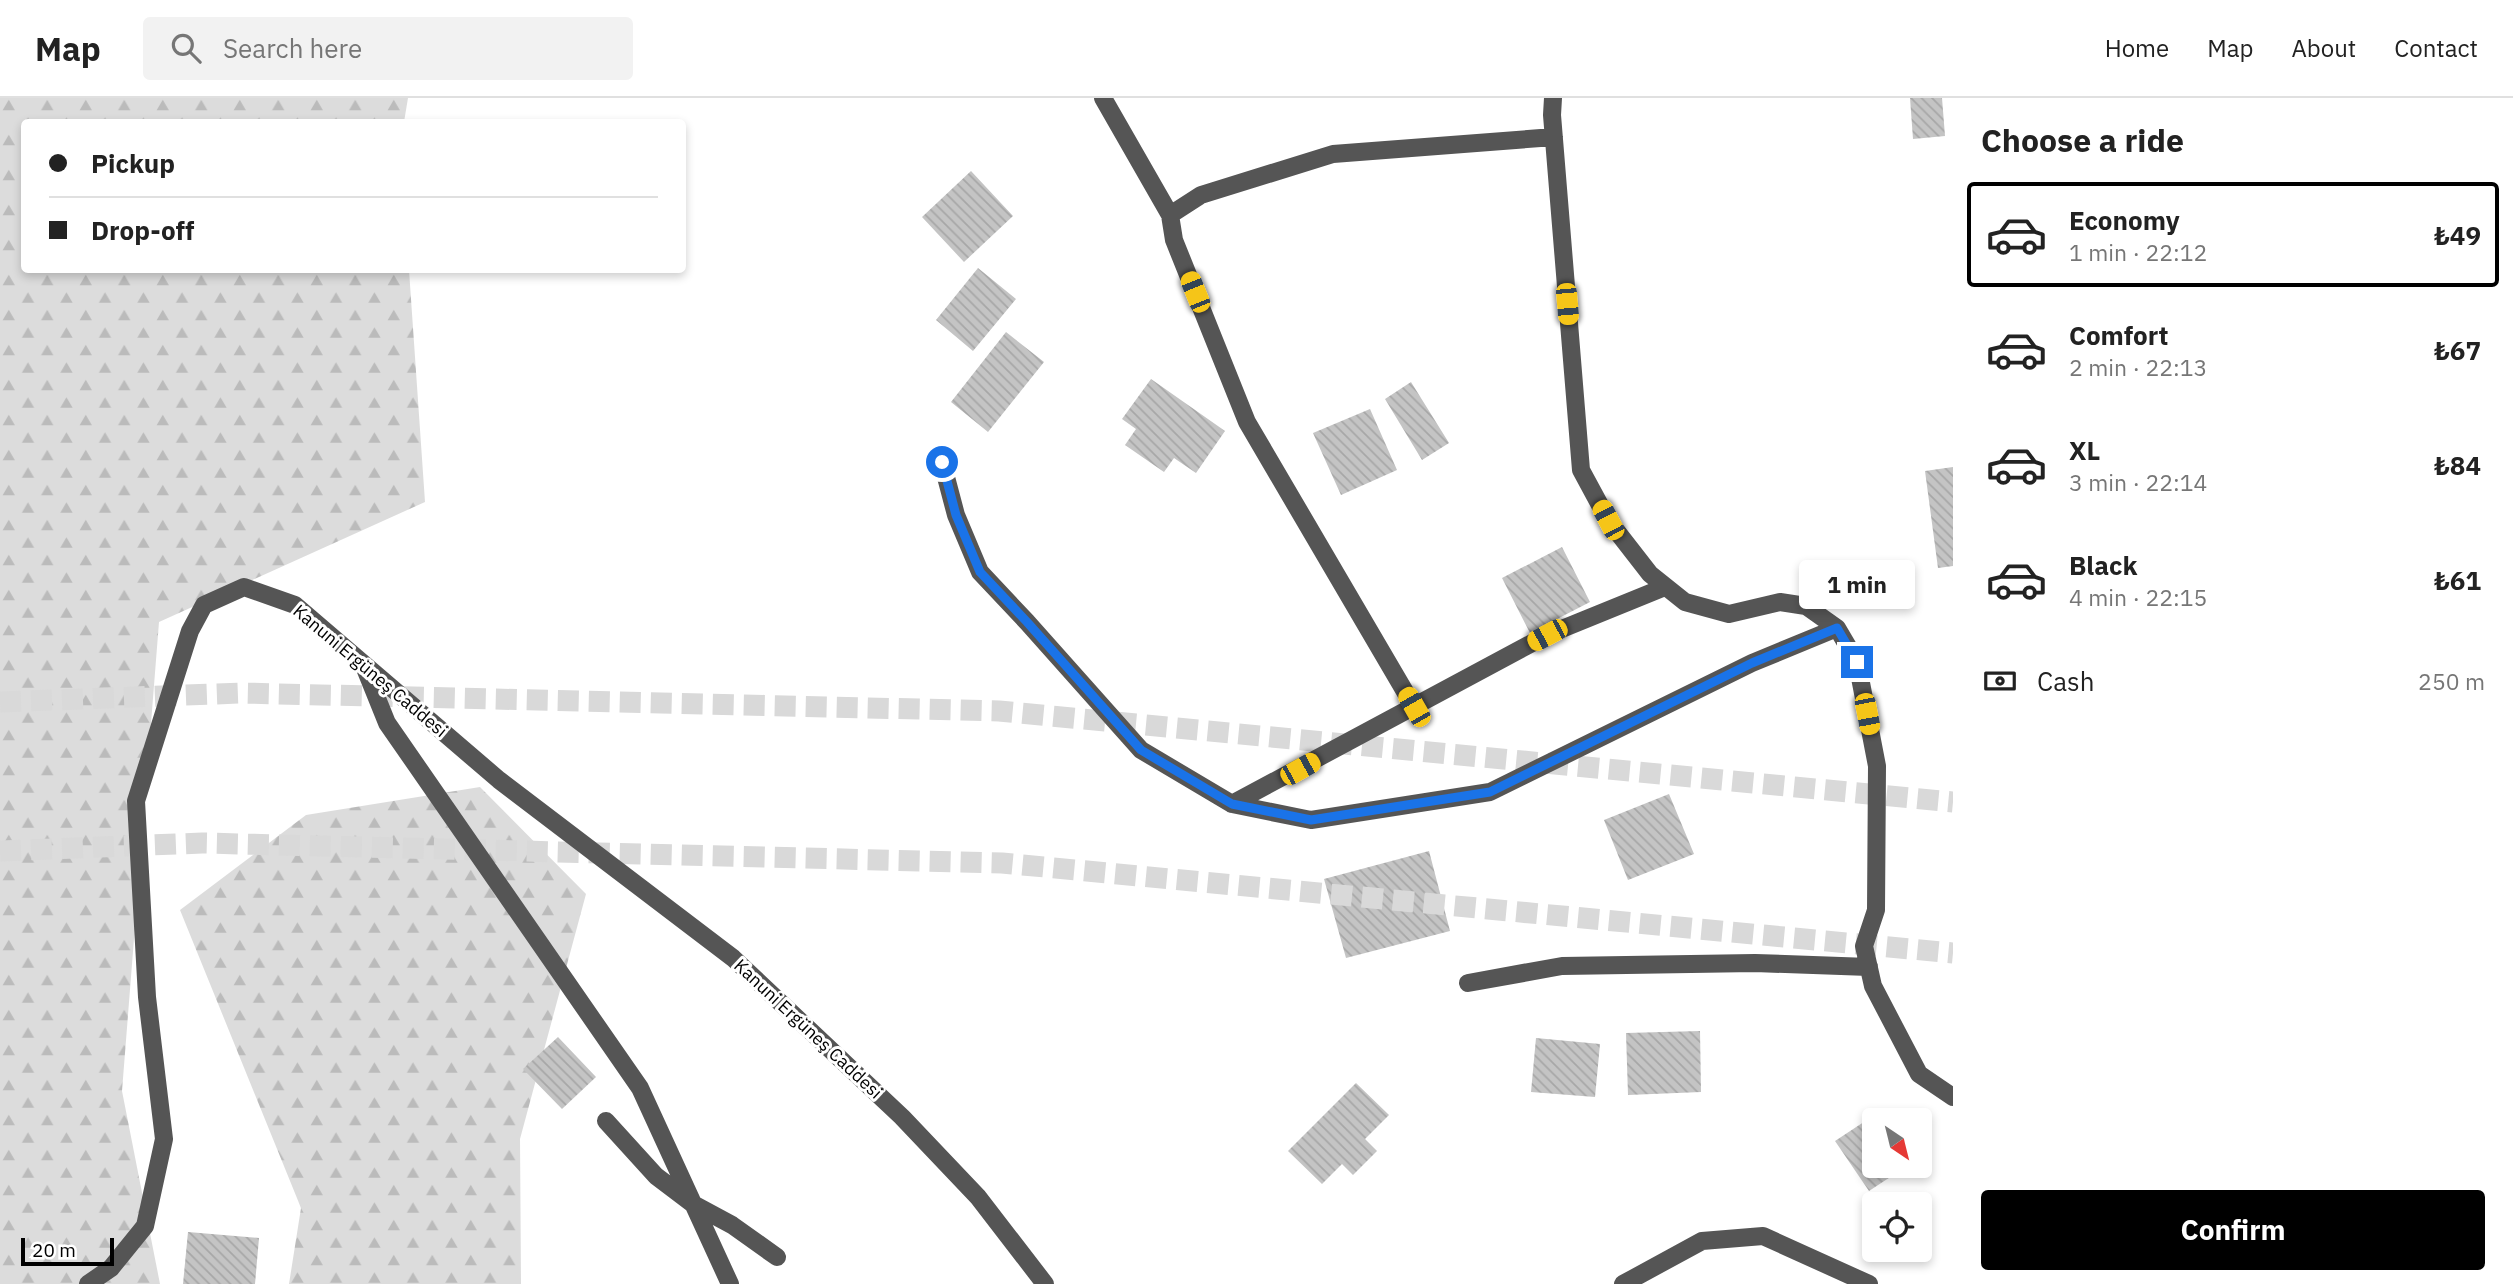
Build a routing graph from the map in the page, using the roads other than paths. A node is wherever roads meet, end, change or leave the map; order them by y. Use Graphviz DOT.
graph roads {
  1 [pos="1103,98"];
  2 [pos="1553,98"];
  3 [pos="1554,137"];
  4 [pos="1170,215"];
  5 [pos="942,462"];
  6 [pos="1665,587"];
  7 [pos="1837,628"];
  8 [pos="362,663"];
  9 [pos="1414,707"];
  10 [pos="1232,804"];
  11 [pos="1869,967"];
  12 [pos="1468,983"];
  13 [pos="1953,1097"];
  14 [pos="606,1121"];
  15 [pos="693,1204"];
  16 [pos="777,1257"];
  17 [pos="88,1284"];
  18 [pos="730,1284"];
  19 [pos="1045,1284"];
  20 [pos="1623,1284"];
  21 [pos="1869,1284"];
  1 -- 4 [label="street"];
  2 -- 3 [label="street"];
  3 -- 4 [label="street"];
  3 -- 6 [label="street"];
  4 -- 9 [label="street"];
  5 -- 10 [label="street"];
  6 -- 7 [label="street"];
  6 -- 9 [label="street"];
  7 -- 10 [label="street"];
  7 -- 11 [label="street"];
  8 -- 15 [label="street"];
  8 -- 17 [label="street, Kanuni Ergüneş Caddesi"];
  8 -- 19 [label="street, Kanuni Ergüneş Caddesi"];
  9 -- 10 [label="street"];
  11 -- 12 [label="street"];
  11 -- 13 [label="street"];
  14 -- 15 [label="street"];
  15 -- 16 [label="street"];
  15 -- 18 [label="street"];
  20 -- 21 [label="street"];
}
